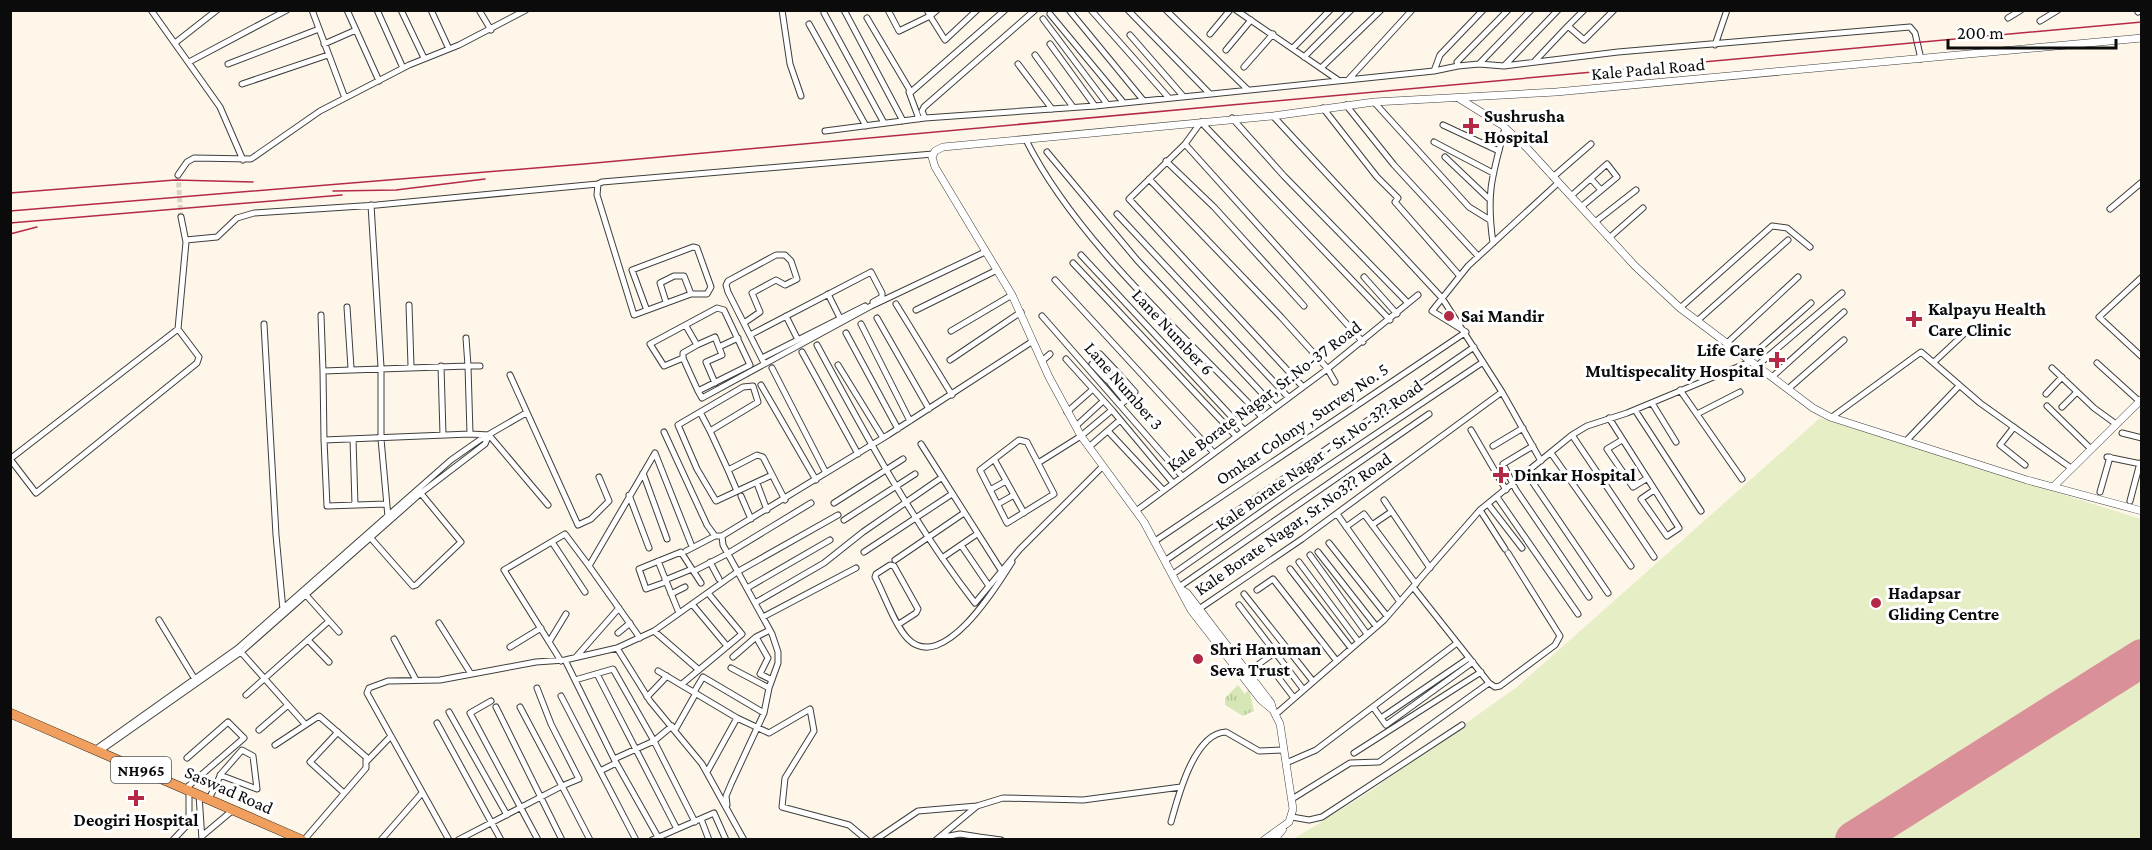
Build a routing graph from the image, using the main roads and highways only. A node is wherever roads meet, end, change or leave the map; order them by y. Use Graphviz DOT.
graph roads {
  1 [pos="10,713"];
  2 [pos="303,840"];
  1 -- 2 [label="highway, Saswad Road / NH965"];
}
